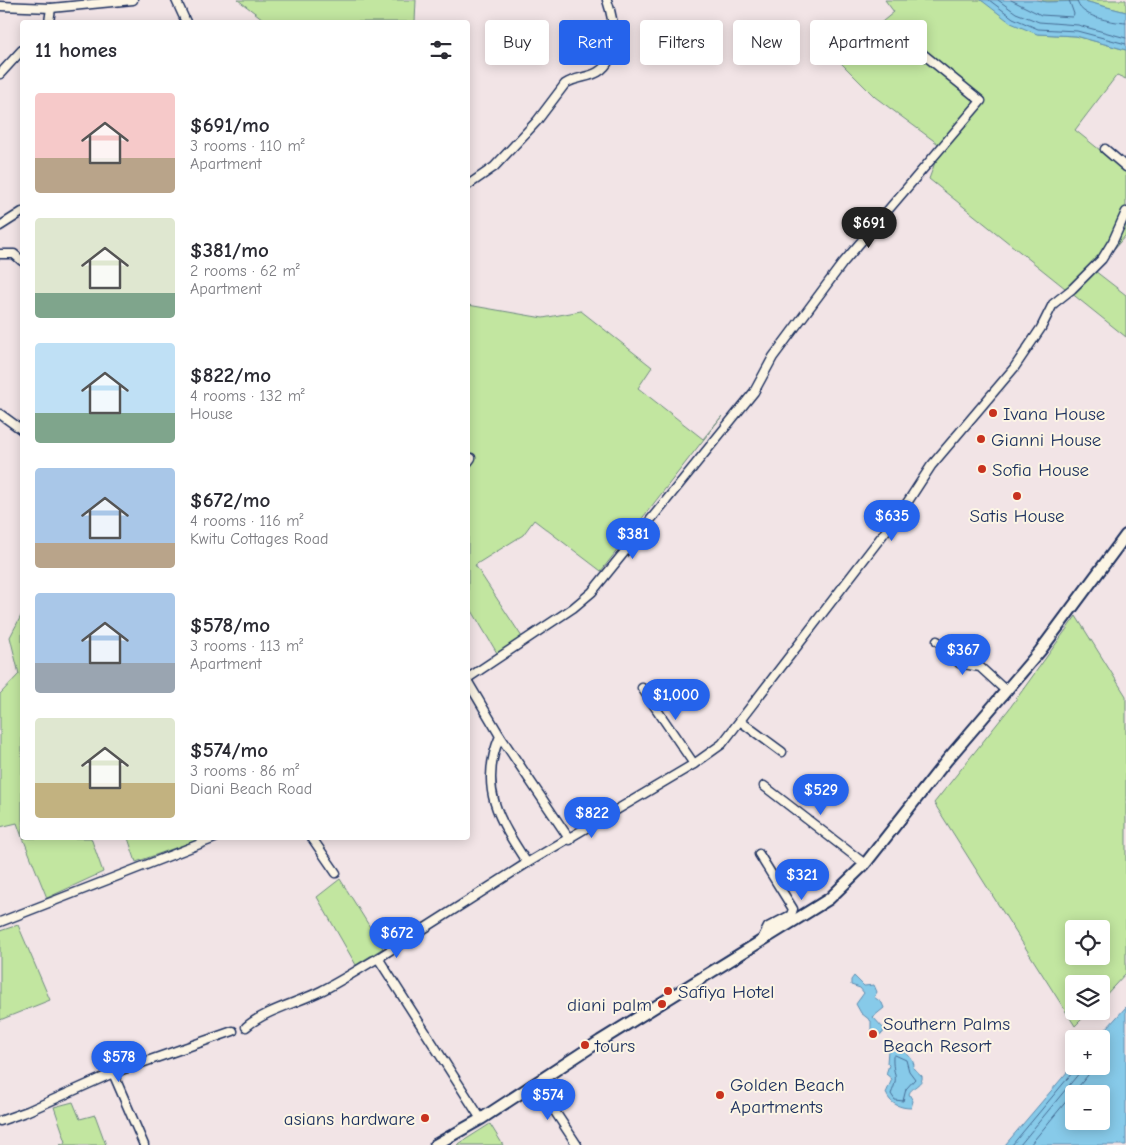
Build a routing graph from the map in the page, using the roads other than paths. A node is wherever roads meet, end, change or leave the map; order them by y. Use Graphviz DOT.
graph roads {
  1 [pos="134,0"];
  2 [pos="176,0"];
  3 [pos="607,0"];
  4 [pos="0,6"];
  5 [pos="51,8"];
  6 [pos="49,20"];
  7 [pos="185,20"];
  8 [pos="20,52"];
  9 [pos="927,57"];
  10 [pos="0,74"];
  11 [pos="1105,150"];
  12 [pos="1126,167"];
  13 [pos="470,184"];
  14 [pos="1126,212"];
  15 [pos="20,213"];
  16 [pos="0,226"];
  17 [pos="0,254"];
  18 [pos="20,259"];
  19 [pos="0,414"];
  20 [pos="20,428"];
  21 [pos="1126,536"];
  22 [pos="937,641"];
  23 [pos="470,677"];
  24 [pos="470,685"];
  25 [pos="642,688"];
  26 [pos="1005,690"];
  27 [pos="740,721"];
  28 [pos="500,736"];
  29 [pos="782,752"];
  30 [pos="694,764"];
  31 [pos="764,786"];
  32 [pos="210,840"];
  33 [pos="313,840"];
  34 [pos="570,840"];
  35 [pos="759,854"];
  36 [pos="526,861"];
  37 [pos="865,864"];
  38 [pos="336,873"];
  39 [pos="0,922"];
  40 [pos="760,943"];
  41 [pos="378,958"];
  42 [pos="246,1027"];
  43 [pos="234,1031"];
  44 [pos="113,1073"];
  45 [pos="532,1085"];
  46 [pos="481,1119"];
  47 [pos="0,1121"];
  48 [pos="144,1145"];
  49 [pos="436,1145"];
  50 [pos="577,1145"];
  1 -- 5 [label="street"];
  2 -- 7 [label="street"];
  3 -- 13 [label="street"];
  4 -- 5 [label="street"];
  5 -- 6 [label="street"];
  8 -- 10 [label="street"];
  9 -- 23 [label="street"];
  11 -- 12 [label="street"];
  14 -- 27 [label="street"];
  15 -- 16 [label="street"];
  17 -- 18 [label="street"];
  19 -- 20 [label="street"];
  21 -- 26 [label="main road"];
  22 -- 26 [label="street"];
  24 -- 28 [label="street"];
  25 -- 30 [label="street"];
  26 -- 37 [label="main road"];
  27 -- 29 [label="street"];
  27 -- 30 [label="street"];
  28 -- 34 [label="street"];
  28 -- 36 [label="street"];
  30 -- 34 [label="street"];
  31 -- 37 [label="street"];
  32 -- 39 [label="street"];
  33 -- 38 [label="street"];
  34 -- 36 [label="street"];
  35 -- 40 [label="street"];
  36 -- 41 [label="street"];
  37 -- 40 [label="main road"];
  40 -- 45 [label="main road"];
  41 -- 42 [label="street"];
  41 -- 46 [label="street"];
  43 -- 44 [label="street"];
  44 -- 47 [label="street"];
  44 -- 48 [label="street"];
  45 -- 46 [label="main road"];
  45 -- 50 [label="street"];
  46 -- 49 [label="main road"];
}
